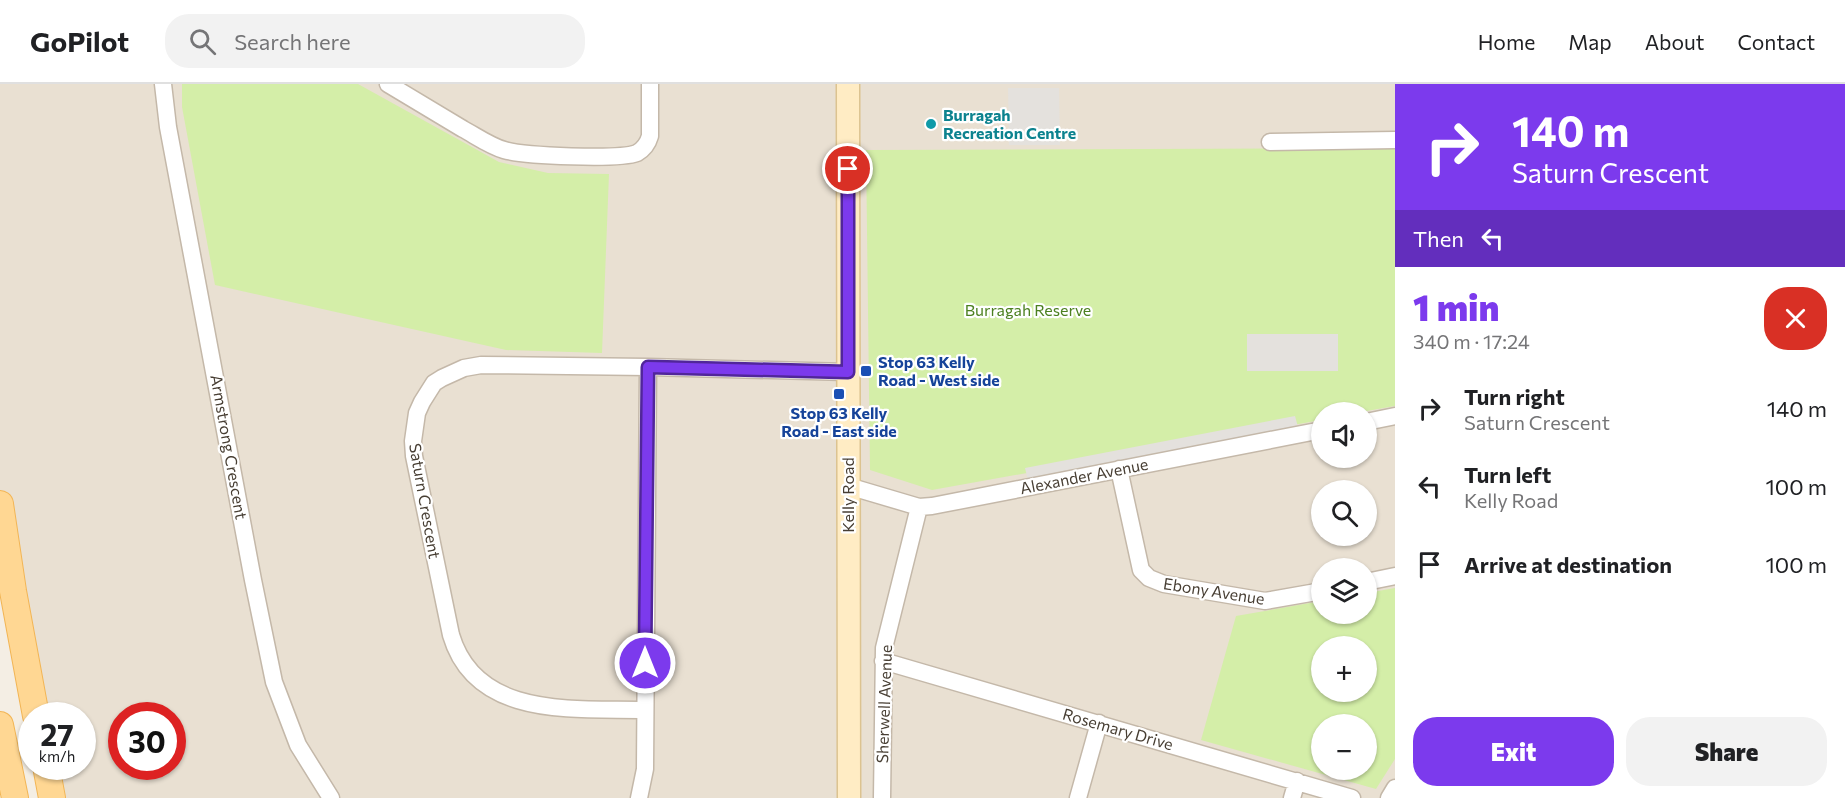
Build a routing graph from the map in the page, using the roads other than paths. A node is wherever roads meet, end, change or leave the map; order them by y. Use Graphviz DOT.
graph roads {
  1 [pos="163,84"];
  2 [pos="388,84"];
  3 [pos="650,84"];
  4 [pos="848,84"];
  5 [pos="1395,141"];
  6 [pos="1270,142"];
  7 [pos="648,367"];
  8 [pos="848,372"];
  9 [pos="1395,416"];
  10 [pos="1377,420"];
  11 [pos="1311,432"];
  12 [pos="1119,469"];
  13 [pos="848,486"];
  14 [pos="0,504"];
  15 [pos="920,507"];
  16 [pos="1395,576"];
  17 [pos="1377,580"];
  18 [pos="1311,593"];
  19 [pos="883,661"];
  20 [pos="33,702"];
  21 [pos="645,711"];
  22 [pos="1099,723"];
  23 [pos="0,725"];
  24 [pos="49,780"];
  25 [pos="1297,781"];
  26 [pos="1395,788"];
  27 [pos="15,798"];
  28 [pos="52,798"];
  29 [pos="331,798"];
  30 [pos="639,798"];
  31 [pos="849,798"];
  32 [pos="882,798"];
  33 [pos="1078,798"];
  34 [pos="1292,798"];
  35 [pos="1352,798"];
  36 [pos="1389,798"];
  1 -- 29 [label="street, Armstrong Crescent"];
  2 -- 3 [label="street"];
  4 -- 8 [label="street, Kelly Road"];
  5 -- 6 [label="street"];
  7 -- 8 [label="street, Saturn Crescent"];
  7 -- 21 [label="street"];
  7 -- 21 [label="street, Saturn Crescent"];
  8 -- 13 [label="street, Kelly Road"];
  9 -- 10 [label="street"];
  11 -- 12 [label="street, Alexander Avenue"];
  12 -- 15 [label="street, Alexander Avenue"];
  12 -- 18 [label="street, Ebony Avenue"];
  13 -- 15 [label="street, Alexander Avenue"];
  13 -- 31 [label="street, Kelly Road"];
  14 -- 20 [label="main road"];
  15 -- 19 [label="street, Sherwell Avenue"];
  16 -- 17 [label="street"];
  19 -- 22 [label="street, Rosemary Drive"];
  19 -- 32 [label="street, Sherwell Avenue"];
  21 -- 30 [label="street"];
  22 -- 25 [label="street, Rosemary Drive"];
  22 -- 33 [label="street"];
  23 -- 27 [label="main road"];
  24 -- 28 [label="main road"];
  25 -- 34 [label="street"];
  25 -- 35 [label="street, Rosemary Drive"];
  26 -- 36 [label="street"];
}
